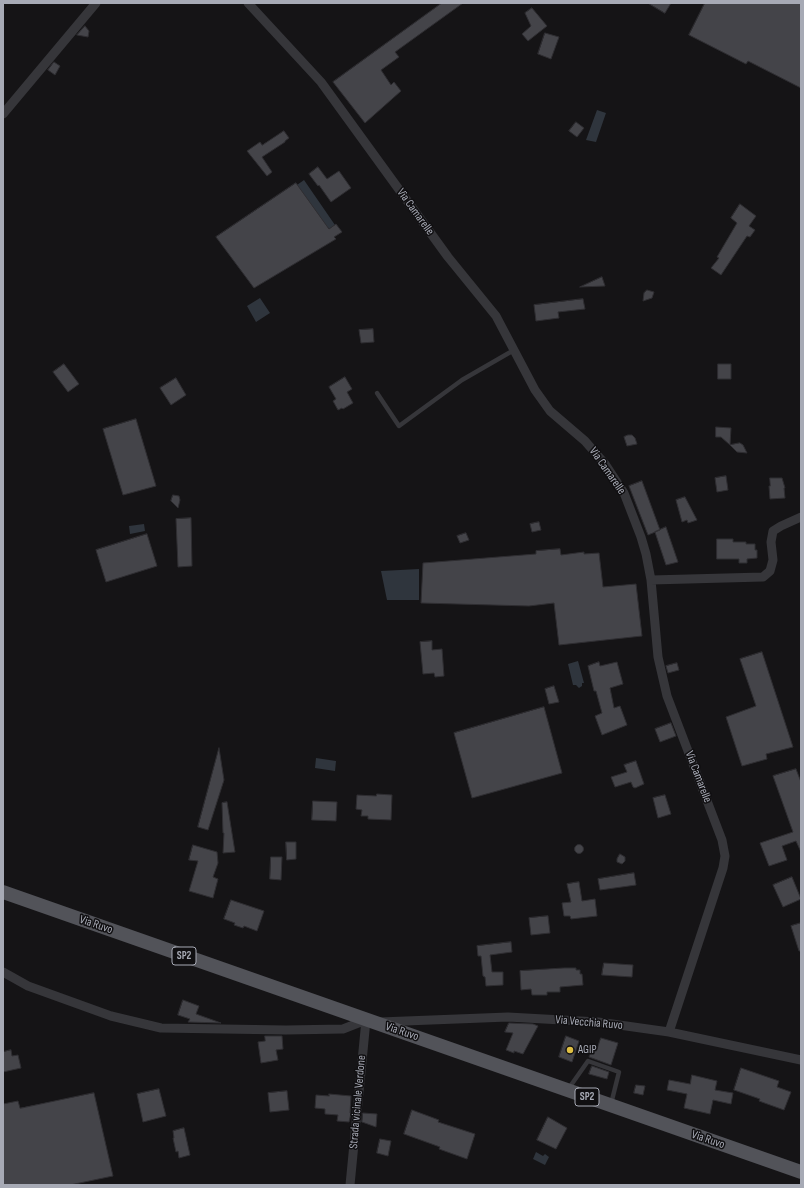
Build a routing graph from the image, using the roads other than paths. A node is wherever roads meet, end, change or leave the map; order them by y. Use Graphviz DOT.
graph roads {
  1 [pos="96,3"];
  2 [pos="248,3"];
  3 [pos="3,114"];
  4 [pos="514,350"];
  5 [pos="377,393"];
  6 [pos="801,517"];
  7 [pos="651,580"];
  8 [pos="3,892"];
  9 [pos="3,972"];
  10 [pos="370,1021"];
  11 [pos="669,1032"];
  12 [pos="801,1060"];
  13 [pos="567,1090"];
  14 [pos="610,1106"];
  15 [pos="801,1172"];
  16 [pos="350,1185"];
  1 -- 3 [label="street"];
  2 -- 4 [label="street, Via Camarelle"];
  4 -- 5 [label="lane"];
  4 -- 7 [label="street, Via Camarelle"];
  6 -- 7 [label="street"];
  7 -- 11 [label="street, Via Camarelle"];
  8 -- 10 [label="main road, Via Ruvo / SP2"];
  9 -- 10 [label="street, Via Vecchia Ruvo"];
  10 -- 11 [label="street, Via Vecchia Ruvo"];
  10 -- 13 [label="main road, Via Ruvo / SP2"];
  10 -- 16 [label="street, Strada vicinale Verdone"];
  11 -- 12 [label="street, Via Vecchia Ruvo"];
  13 -- 14 [label="main road, Via Ruvo / SP2"];
  13 -- 14 [label="lane"];
  14 -- 15 [label="main road, Via Ruvo / SP2"];
}
